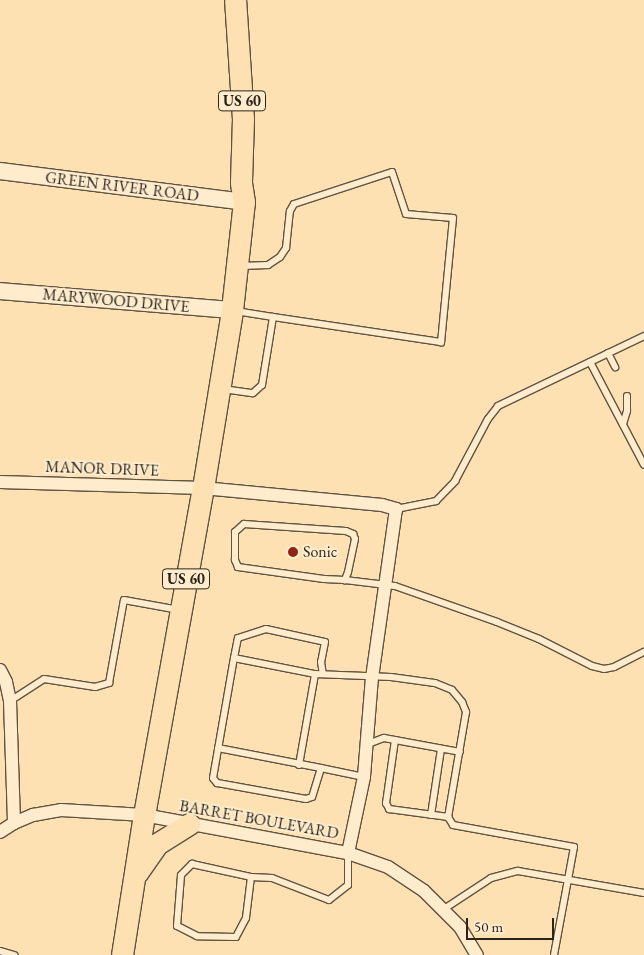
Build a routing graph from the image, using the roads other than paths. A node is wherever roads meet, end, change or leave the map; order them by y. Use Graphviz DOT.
graph roads {
  1 [pos="236,0"];
  2 [pos="0,171"];
  3 [pos="244,202"];
  4 [pos="237,266"];
  5 [pos="0,291"];
  6 [pos="232,310"];
  7 [pos="273,317"];
  8 [pos="644,336"];
  9 [pos="608,354"];
  10 [pos="590,362"];
  11 [pos="615,367"];
  12 [pos="219,389"];
  13 [pos="627,396"];
  14 [pos="623,424"];
  15 [pos="644,465"];
  16 [pos="0,482"];
  17 [pos="203,488"];
  18 [pos="396,509"];
  19 [pos="345,580"];
  20 [pos="385,584"];
  21 [pos="181,610"];
  22 [pos="644,652"];
  23 [pos="234,658"];
  24 [pos="0,670"];
  25 [pos="315,674"];
  26 [pos="323,674"];
  27 [pos="372,678"];
  28 [pos="10,701"];
  29 [pos="395,740"];
  30 [pos="368,744"];
  31 [pos="218,748"];
  32 [pos="441,749"];
  33 [pos="460,752"];
  34 [pos="299,765"];
  35 [pos="321,768"];
  36 [pos="364,777"];
  37 [pos="144,815"];
  38 [pos="431,815"];
  39 [pos="448,817"];
  40 [pos="14,823"];
  41 [pos="189,824"];
  42 [pos="0,832"];
  43 [pos="348,852"];
  44 [pos="251,877"];
  45 [pos="134,880"];
  46 [pos="568,880"];
  47 [pos="644,893"];
  48 [pos="444,908"];
  49 [pos="0,951"];
  50 [pos="14,955"];
  51 [pos="122,955"];
  52 [pos="477,955"];
  53 [pos="554,955"];
  1 -- 3 [label="main road, US 60"];
  2 -- 3 [label="street, GREEN RIVER ROAD"];
  3 -- 4 [label="main road, US 60"];
  4 -- 6 [label="main road, US 60"];
  4 -- 7 [label="lane"];
  5 -- 6 [label="street, MARYWOOD DRIVE"];
  6 -- 7 [label="lane"];
  6 -- 12 [label="main road, US 60"];
  7 -- 12 [label="lane"];
  8 -- 9 [label="lane"];
  9 -- 10 [label="lane"];
  9 -- 11 [label="lane"];
  10 -- 14 [label="lane"];
  10 -- 18 [label="lane"];
  12 -- 17 [label="main road, US 60"];
  13 -- 14 [label="lane"];
  14 -- 15 [label="lane"];
  16 -- 17 [label="street, MANOR DRIVE"];
  17 -- 18 [label="street, MANOR DRIVE"];
  17 -- 21 [label="main road, US 60"];
  18 -- 20 [label="street"];
  19 -- 19 [label="lane"];
  19 -- 20 [label="lane"];
  20 -- 22 [label="lane"];
  20 -- 27 [label="street"];
  21 -- 28 [label="lane"];
  21 -- 37 [label="main road, US 60"];
  23 -- 25 [label="lane"];
  23 -- 26 [label="lane"];
  23 -- 31 [label="lane"];
  24 -- 28 [label="street"];
  25 -- 26 [label="lane"];
  25 -- 34 [label="lane"];
  26 -- 27 [label="lane"];
  27 -- 30 [label="street"];
  27 -- 33 [label="lane"];
  28 -- 40 [label="street"];
  29 -- 30 [label="lane"];
  29 -- 32 [label="lane"];
  29 -- 38 [label="lane"];
  30 -- 36 [label="street"];
  31 -- 34 [label="lane"];
  31 -- 35 [label="lane"];
  32 -- 33 [label="lane"];
  32 -- 38 [label="lane"];
  33 -- 39 [label="lane"];
  34 -- 35 [label="lane"];
  35 -- 36 [label="lane"];
  36 -- 43 [label="street"];
  37 -- 40 [label="street, BARRET BOULEVARD"];
  37 -- 41 [label="street, BARRET BOULEVARD"];
  37 -- 45 [label="main road, US 60"];
  38 -- 39 [label="lane"];
  39 -- 46 [label="lane"];
  40 -- 42 [label="street, BARRET BOULEVARD"];
  41 -- 43 [label="street, BARRET BOULEVARD"];
  41 -- 45 [label="main road"];
  43 -- 44 [label="lane"];
  43 -- 48 [label="street, BARRET BOULEVARD"];
  44 -- 44 [label="lane"];
  45 -- 51 [label="main road, US 60"];
  46 -- 47 [label="lane"];
  46 -- 48 [label="lane"];
  46 -- 53 [label="lane"];
  48 -- 52 [label="street, BARRET BOULEVARD"];
  49 -- 50 [label="lane"];
}
